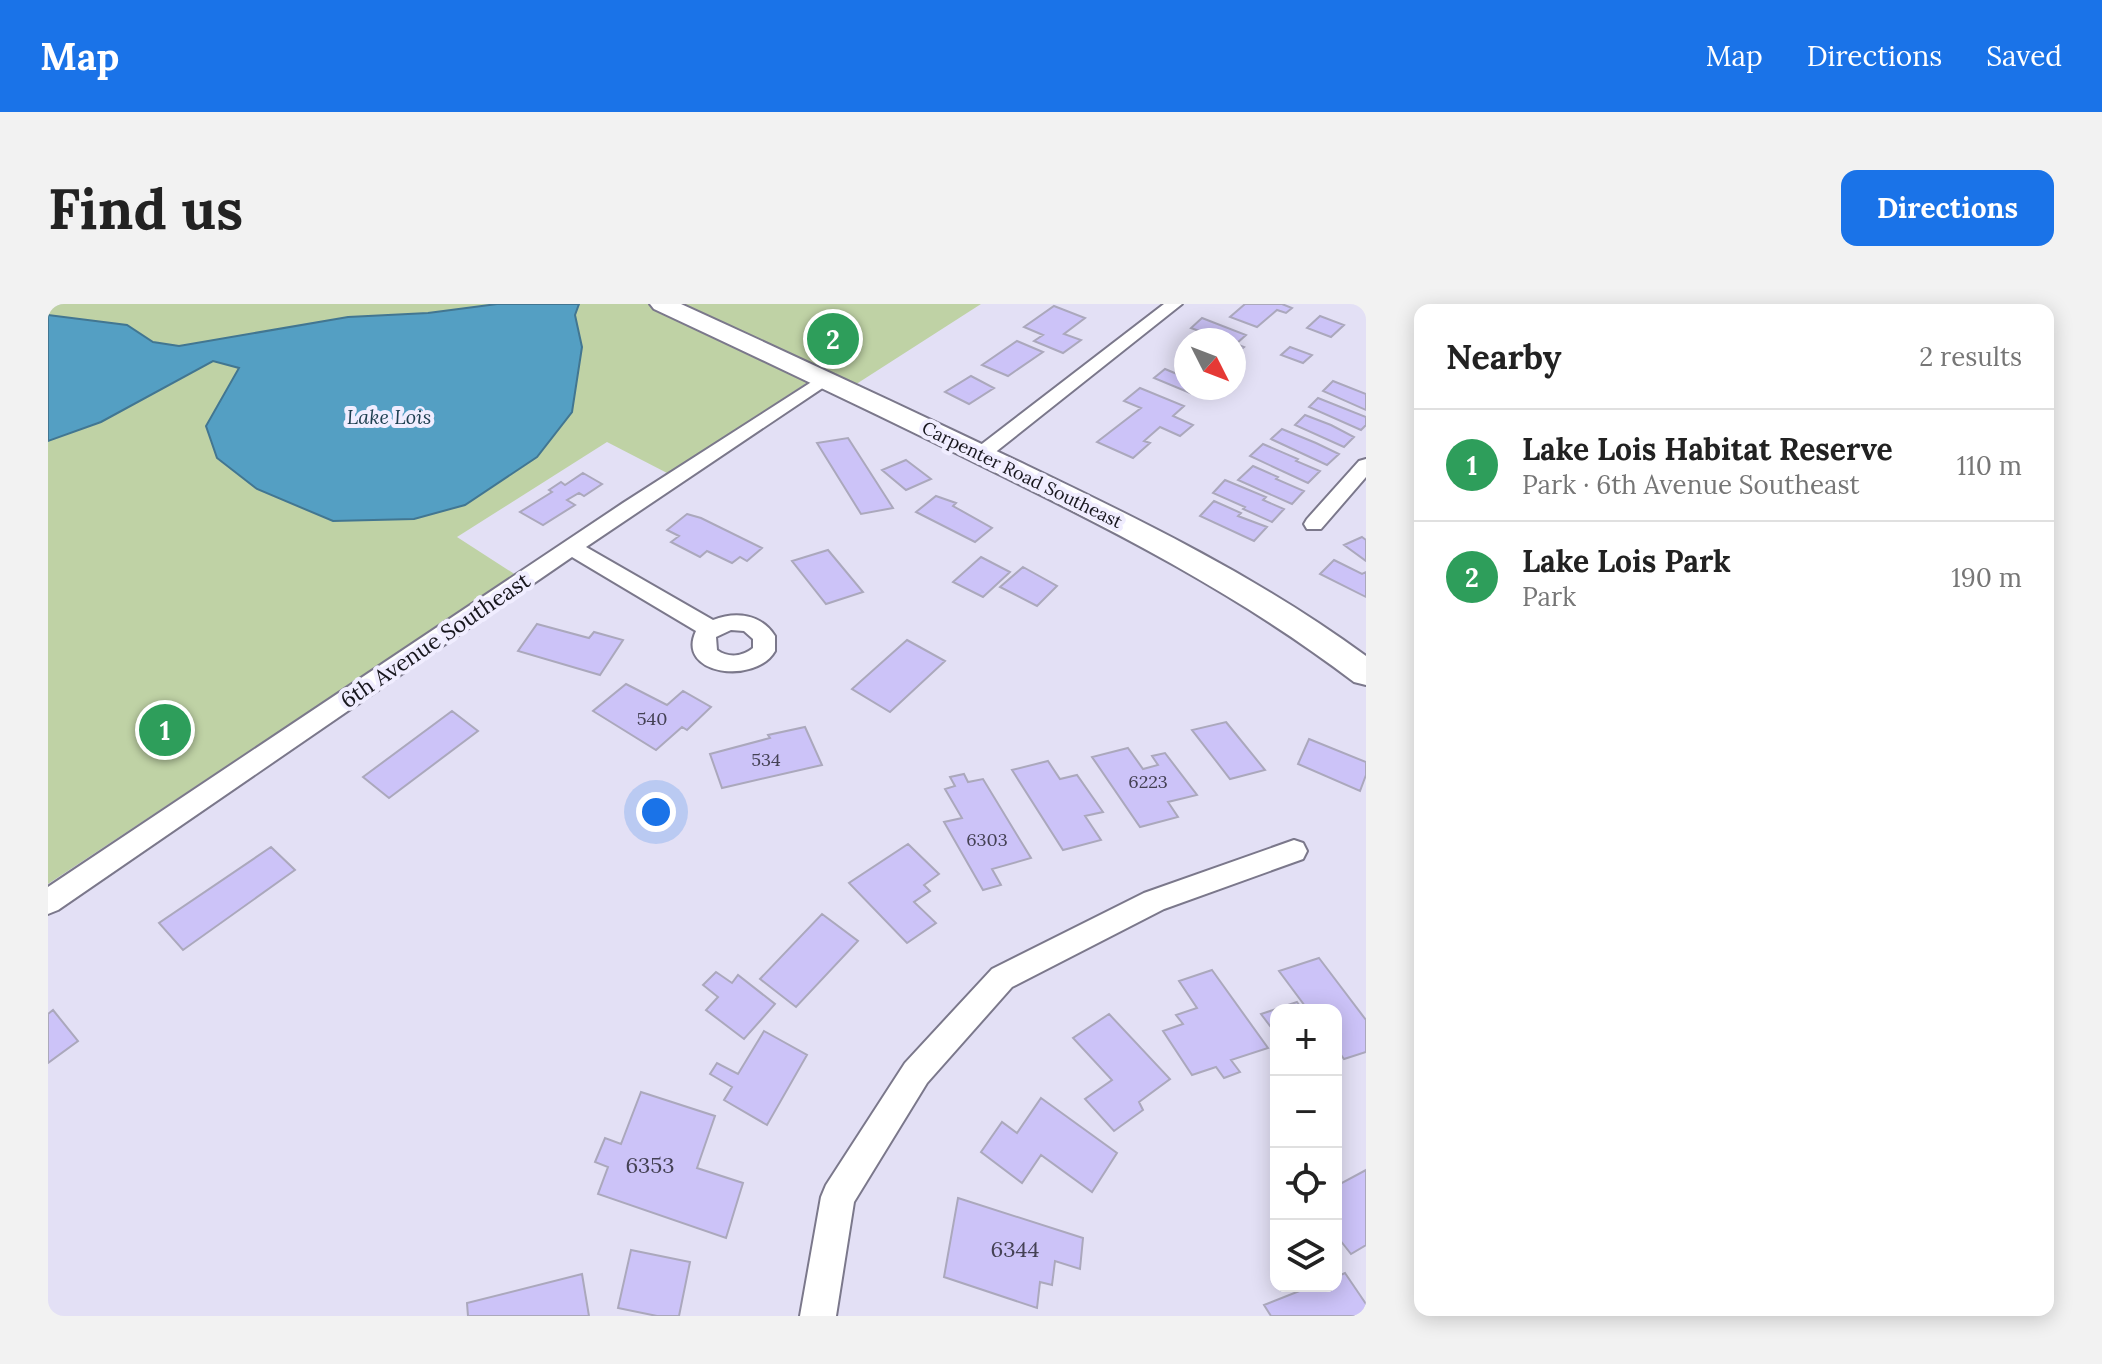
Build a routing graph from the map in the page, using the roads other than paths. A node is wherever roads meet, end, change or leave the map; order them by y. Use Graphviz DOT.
graph roads {
  1 [pos="662,304"];
  2 [pos="1174,304"];
  3 [pos="824,379"];
  4 [pos="981,454"];
  5 [pos="1366,465"];
  6 [pos="1357,490"];
  7 [pos="1314,524"];
  8 [pos="571,547"];
  9 [pos="711,629"];
  10 [pos="1366,673"];
  11 [pos="1294,851"];
  12 [pos="48,902"];
  13 [pos="818,1316"];
  1 -- 3 [label="main road, Carpenter Road Southeast"];
  2 -- 4 [label="street"];
  3 -- 4 [label="main road, Carpenter Road Southeast"];
  3 -- 8 [label="street, 6th Avenue Southeast"];
  4 -- 10 [label="main road, Carpenter Road Southeast"];
  5 -- 6 [label="street"];
  6 -- 7 [label="street"];
  8 -- 9 [label="street"];
  8 -- 12 [label="street, 6th Avenue Southeast"];
  11 -- 13 [label="street"];
}
